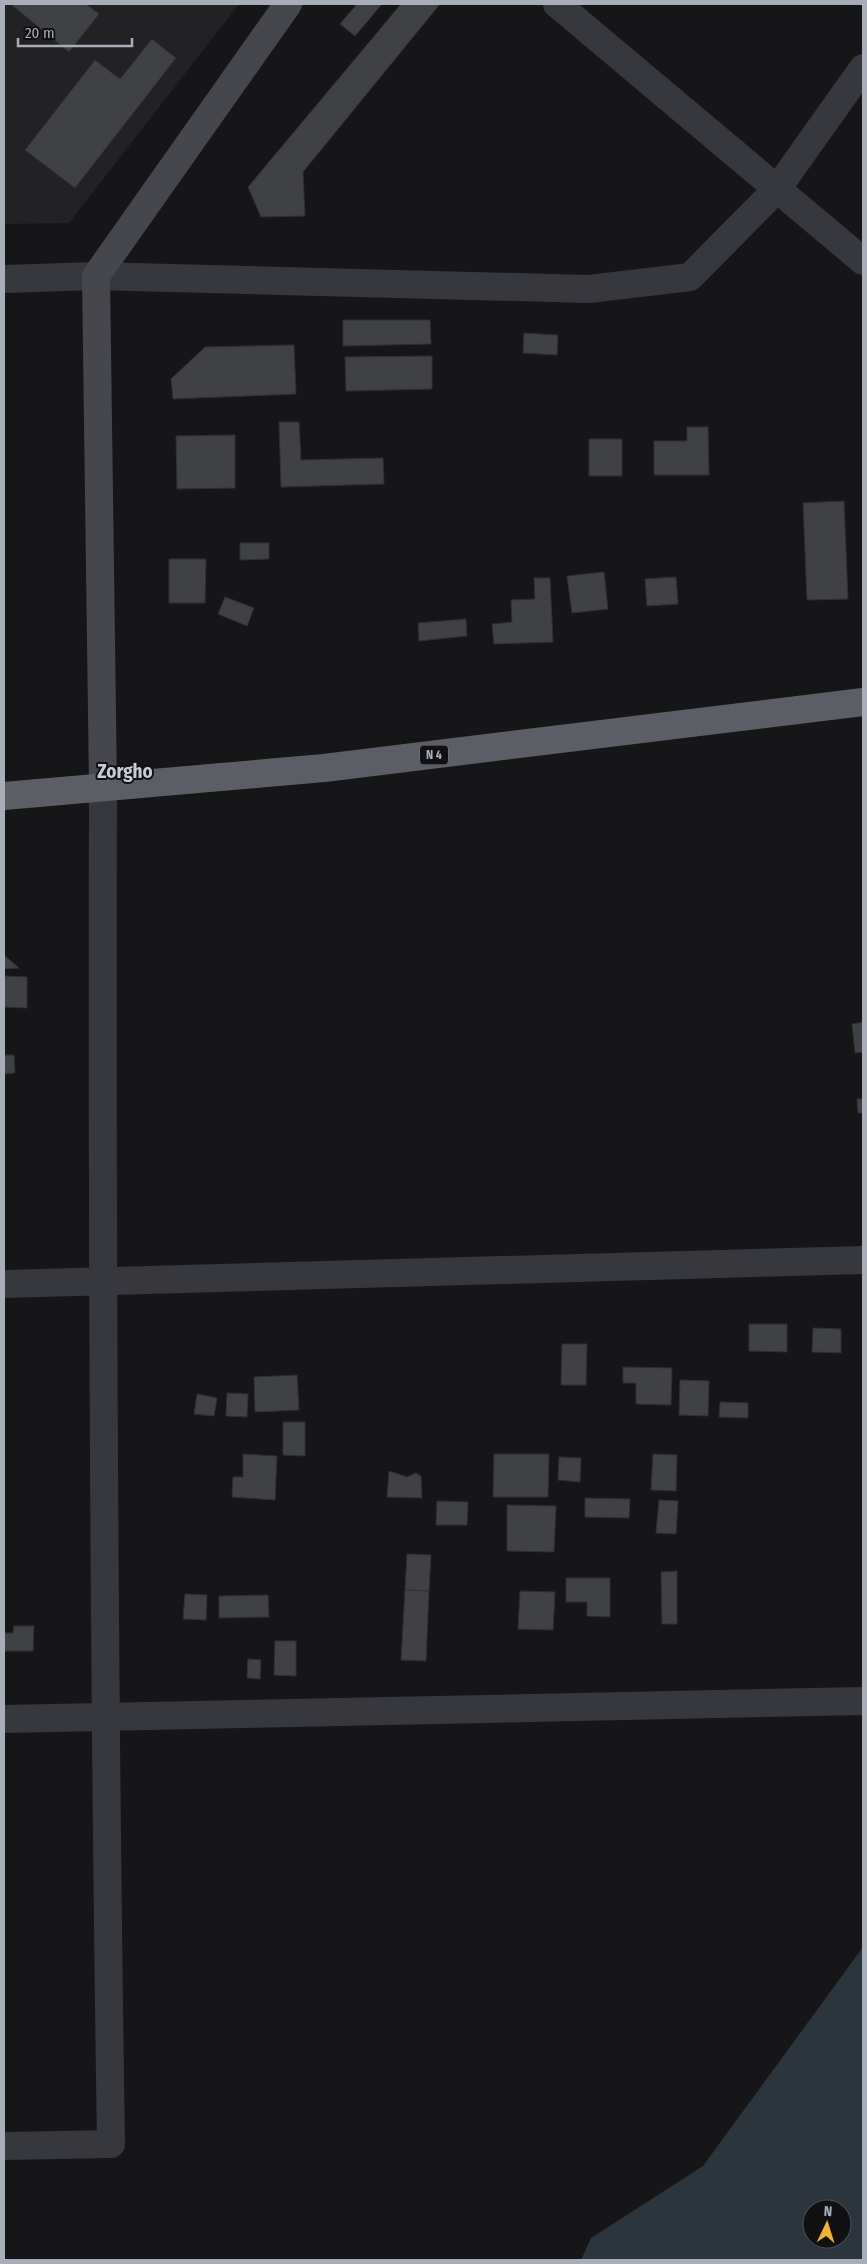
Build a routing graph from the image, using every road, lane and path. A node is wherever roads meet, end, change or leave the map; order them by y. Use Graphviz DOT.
graph roads {
  1 [pos="288,4"];
  2 [pos="557,4"];
  3 [pos="863,68"];
  4 [pos="776,189"];
  5 [pos="863,261"];
  6 [pos="96,276"];
  7 [pos="4,278"];
  8 [pos="863,702"];
  9 [pos="103,787"];
  10 [pos="4,796"];
  11 [pos="863,1260"];
  12 [pos="102,1281"];
  13 [pos="4,1284"];
  14 [pos="863,1701"];
  15 [pos="104,1717"];
  16 [pos="4,1719"];
  17 [pos="4,2146"];
  1 -- 6 [label="main road"];
  2 -- 4 [label="street"];
  3 -- 4 [label="street"];
  4 -- 5 [label="street"];
  4 -- 6 [label="street"];
  6 -- 7 [label="street"];
  6 -- 9 [label="main road"];
  8 -- 9 [label="highway, N 4"];
  9 -- 10 [label="highway, N 4"];
  9 -- 12 [label="street"];
  11 -- 12 [label="street"];
  12 -- 13 [label="street"];
  12 -- 15 [label="street"];
  14 -- 15 [label="street"];
  15 -- 16 [label="street"];
  15 -- 17 [label="street"];
}
